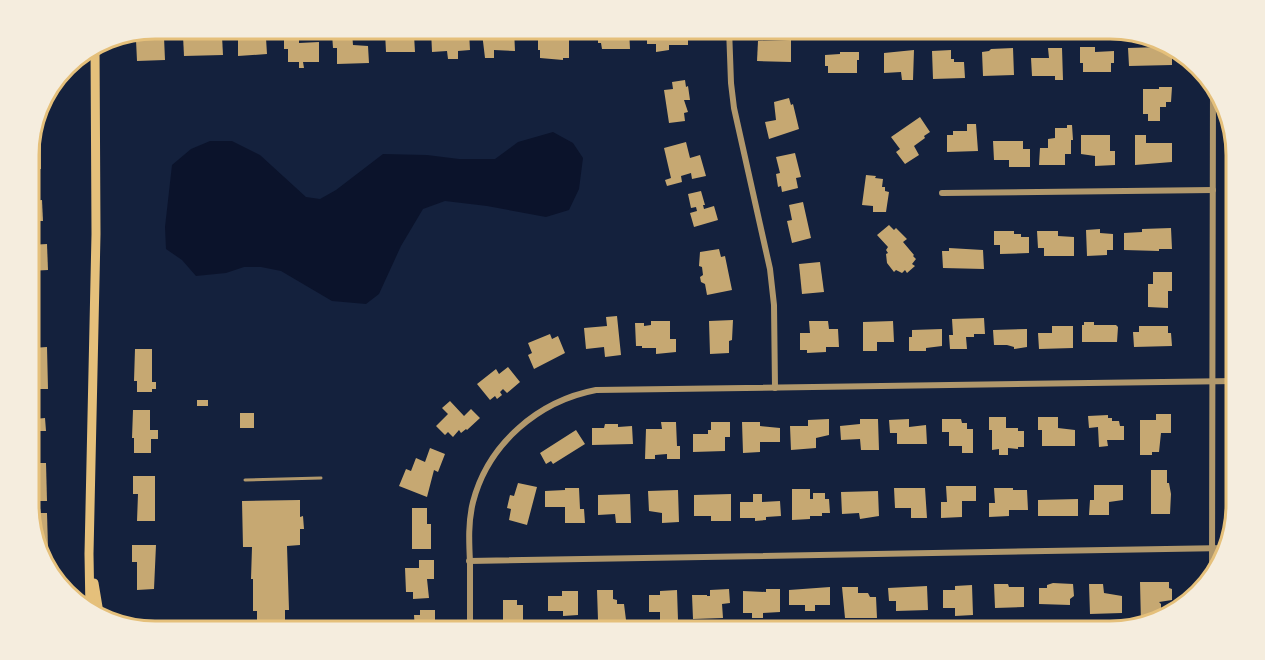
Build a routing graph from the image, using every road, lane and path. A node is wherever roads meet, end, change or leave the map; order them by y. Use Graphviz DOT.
graph roads {
  1 [pos="729,39"];
  2 [pos="95,56"];
  3 [pos="1213,103"];
  4 [pos="1213,190"];
  5 [pos="942,193"];
  6 [pos="1212,381"];
  7 [pos="1226,381"];
  8 [pos="775,388"];
  9 [pos="321,478"];
  10 [pos="245,480"];
  11 [pos="1212,549"];
  12 [pos="1217,549"];
  13 [pos="89,554"];
  14 [pos="1212,559"];
  15 [pos="470,561"];
  16 [pos="90,600"];
  17 [pos="98,605"];
  18 [pos="470,621"];
  1 -- 8 [label="street"];
  2 -- 13 [label="main road"];
  3 -- 4 [label="street"];
  4 -- 5 [label="street"];
  4 -- 6 [label="street"];
  6 -- 7 [label="street"];
  6 -- 8 [label="street"];
  6 -- 11 [label="street"];
  8 -- 15 [label="street"];
  9 -- 10 [label="lane"];
  11 -- 12 [label="street"];
  11 -- 14 [label="street"];
  11 -- 15 [label="street"];
  13 -- 16 [label="main road"];
  13 -- 17 [label="main road"];
  15 -- 18 [label="street"];
}
